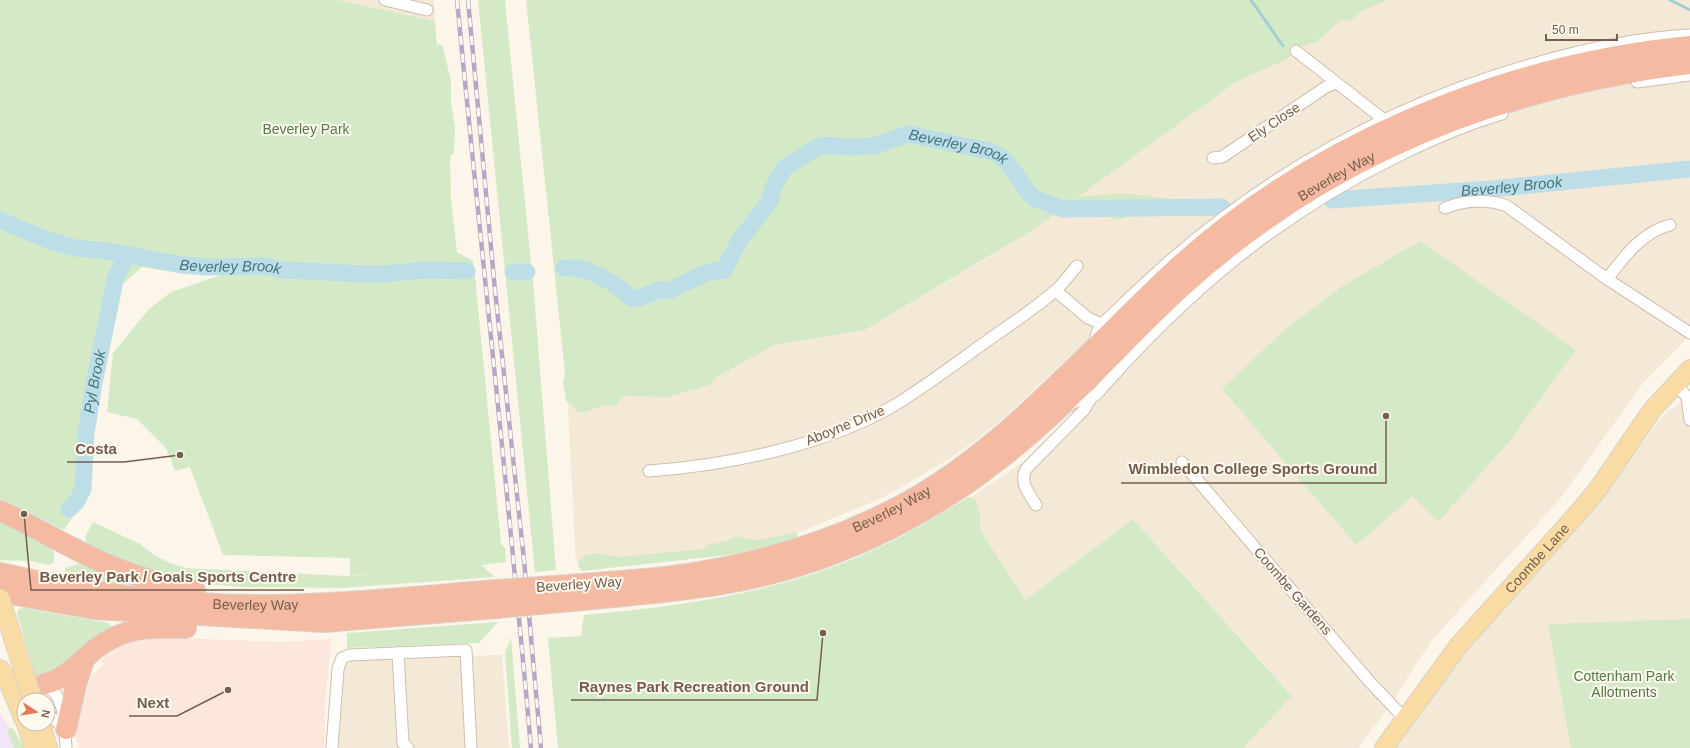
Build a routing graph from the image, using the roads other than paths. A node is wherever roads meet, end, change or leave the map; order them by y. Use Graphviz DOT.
graph roads {
  1 [pos="385,0"];
  2 [pos="427,10"];
  3 [pos="1690,35"];
  4 [pos="1690,46"];
  5 [pos="1296,51"];
  6 [pos="1690,64"];
  7 [pos="1690,75"];
  8 [pos="1335,83"];
  9 [pos="1383,119"];
  10 [pos="1213,158"];
  11 [pos="1445,208"];
  12 [pos="1670,225"];
  13 [pos="1077,266"];
  14 [pos="1607,279"];
  15 [pos="1056,291"];
  16 [pos="1102,324"];
  17 [pos="1690,333"];
  18 [pos="1092,350"];
  19 [pos="1690,369"];
  20 [pos="1675,383"];
  21 [pos="1091,398"];
  22 [pos="1050,415"];
  23 [pos="1690,420"];
  24 [pos="1182,462"];
  25 [pos="649,471"];
  26 [pos="1036,505"];
  27 [pos="0,511"];
  28 [pos="0,573"];
  29 [pos="0,592"];
  30 [pos="583,592"];
  31 [pos="0,598"];
  32 [pos="496,599"];
  33 [pos="344,602"];
  34 [pos="324,622"];
  35 [pos="398,653"];
  36 [pos="84,660"];
  37 [pos="4,674"];
  38 [pos="39,692"];
  39 [pos="56,693"];
  40 [pos="16,698"];
  41 [pos="1405,719"];
  42 [pos="56,725"];
  43 [pos="31,732"];
  44 [pos="35,732"];
  45 [pos="66,739"];
  46 [pos="471,747"];
  47 [pos="34,748"];
  48 [pos="48,748"];
  49 [pos="332,748"];
  50 [pos="408,748"];
  51 [pos="1384,748"];
  1 -- 2 [label="street"];
  3 -- 9 [label="street, Beverley Way"];
  4 -- 18 [label="highway, Beverley Way"];
  5 -- 8 [label="street"];
  6 -- 22 [label="highway, Beverley Way"];
  7 -- 21 [label="street, Beverley Way"];
  8 -- 9 [label="street"];
  8 -- 10 [label="street, Ely Close"];
  9 -- 16 [label="street, Beverley Way"];
  11 -- 14 [label="street"];
  12 -- 14 [label="street"];
  13 -- 15 [label="street, Aboyne Drive"];
  14 -- 17 [label="street"];
  15 -- 16 [label="street"];
  15 -- 25 [label="street, Aboyne Drive"];
  16 -- 18 [label="street, Beverley Way"];
  18 -- 30 [label="highway, Beverley Way"];
  19 -- 20 [label="main road, Coombe Lane"];
  20 -- 23 [label="street"];
  20 -- 41 [label="main road, Coombe Lane"];
  21 -- 22 [label="street, Beverley Way"];
  21 -- 26 [label="street, Beverley Way"];
  22 -- 30 [label="highway, Beverley Way"];
  24 -- 41 [label="street, Coombe Gardens"];
  27 -- 33 [label="highway"];
  28 -- 33 [label="highway, Beverley Way"];
  29 -- 34 [label="highway, Beverley Way"];
  30 -- 32 [label="highway, Beverley Way, bridge"];
  31 -- 38 [label="main road, bridge"];
  32 -- 33 [label="highway, Beverley Way"];
  32 -- 34 [label="highway, Beverley Way"];
  34 -- 36 [label="highway"];
  35 -- 46 [label="street"];
  35 -- 49 [label="street"];
  35 -- 50 [label="street"];
  36 -- 38 [label="highway"];
  36 -- 45 [label="highway"];
  37 -- 38 [label="main road"];
  37 -- 40 [label="main road"];
  39 -- 45 [label="street"];
  41 -- 51 [label="main road, Coombe Lane"];
  42 -- 45 [label="street"];
  43 -- 47 [label="main road"];
  44 -- 48 [label="main road"];
}
